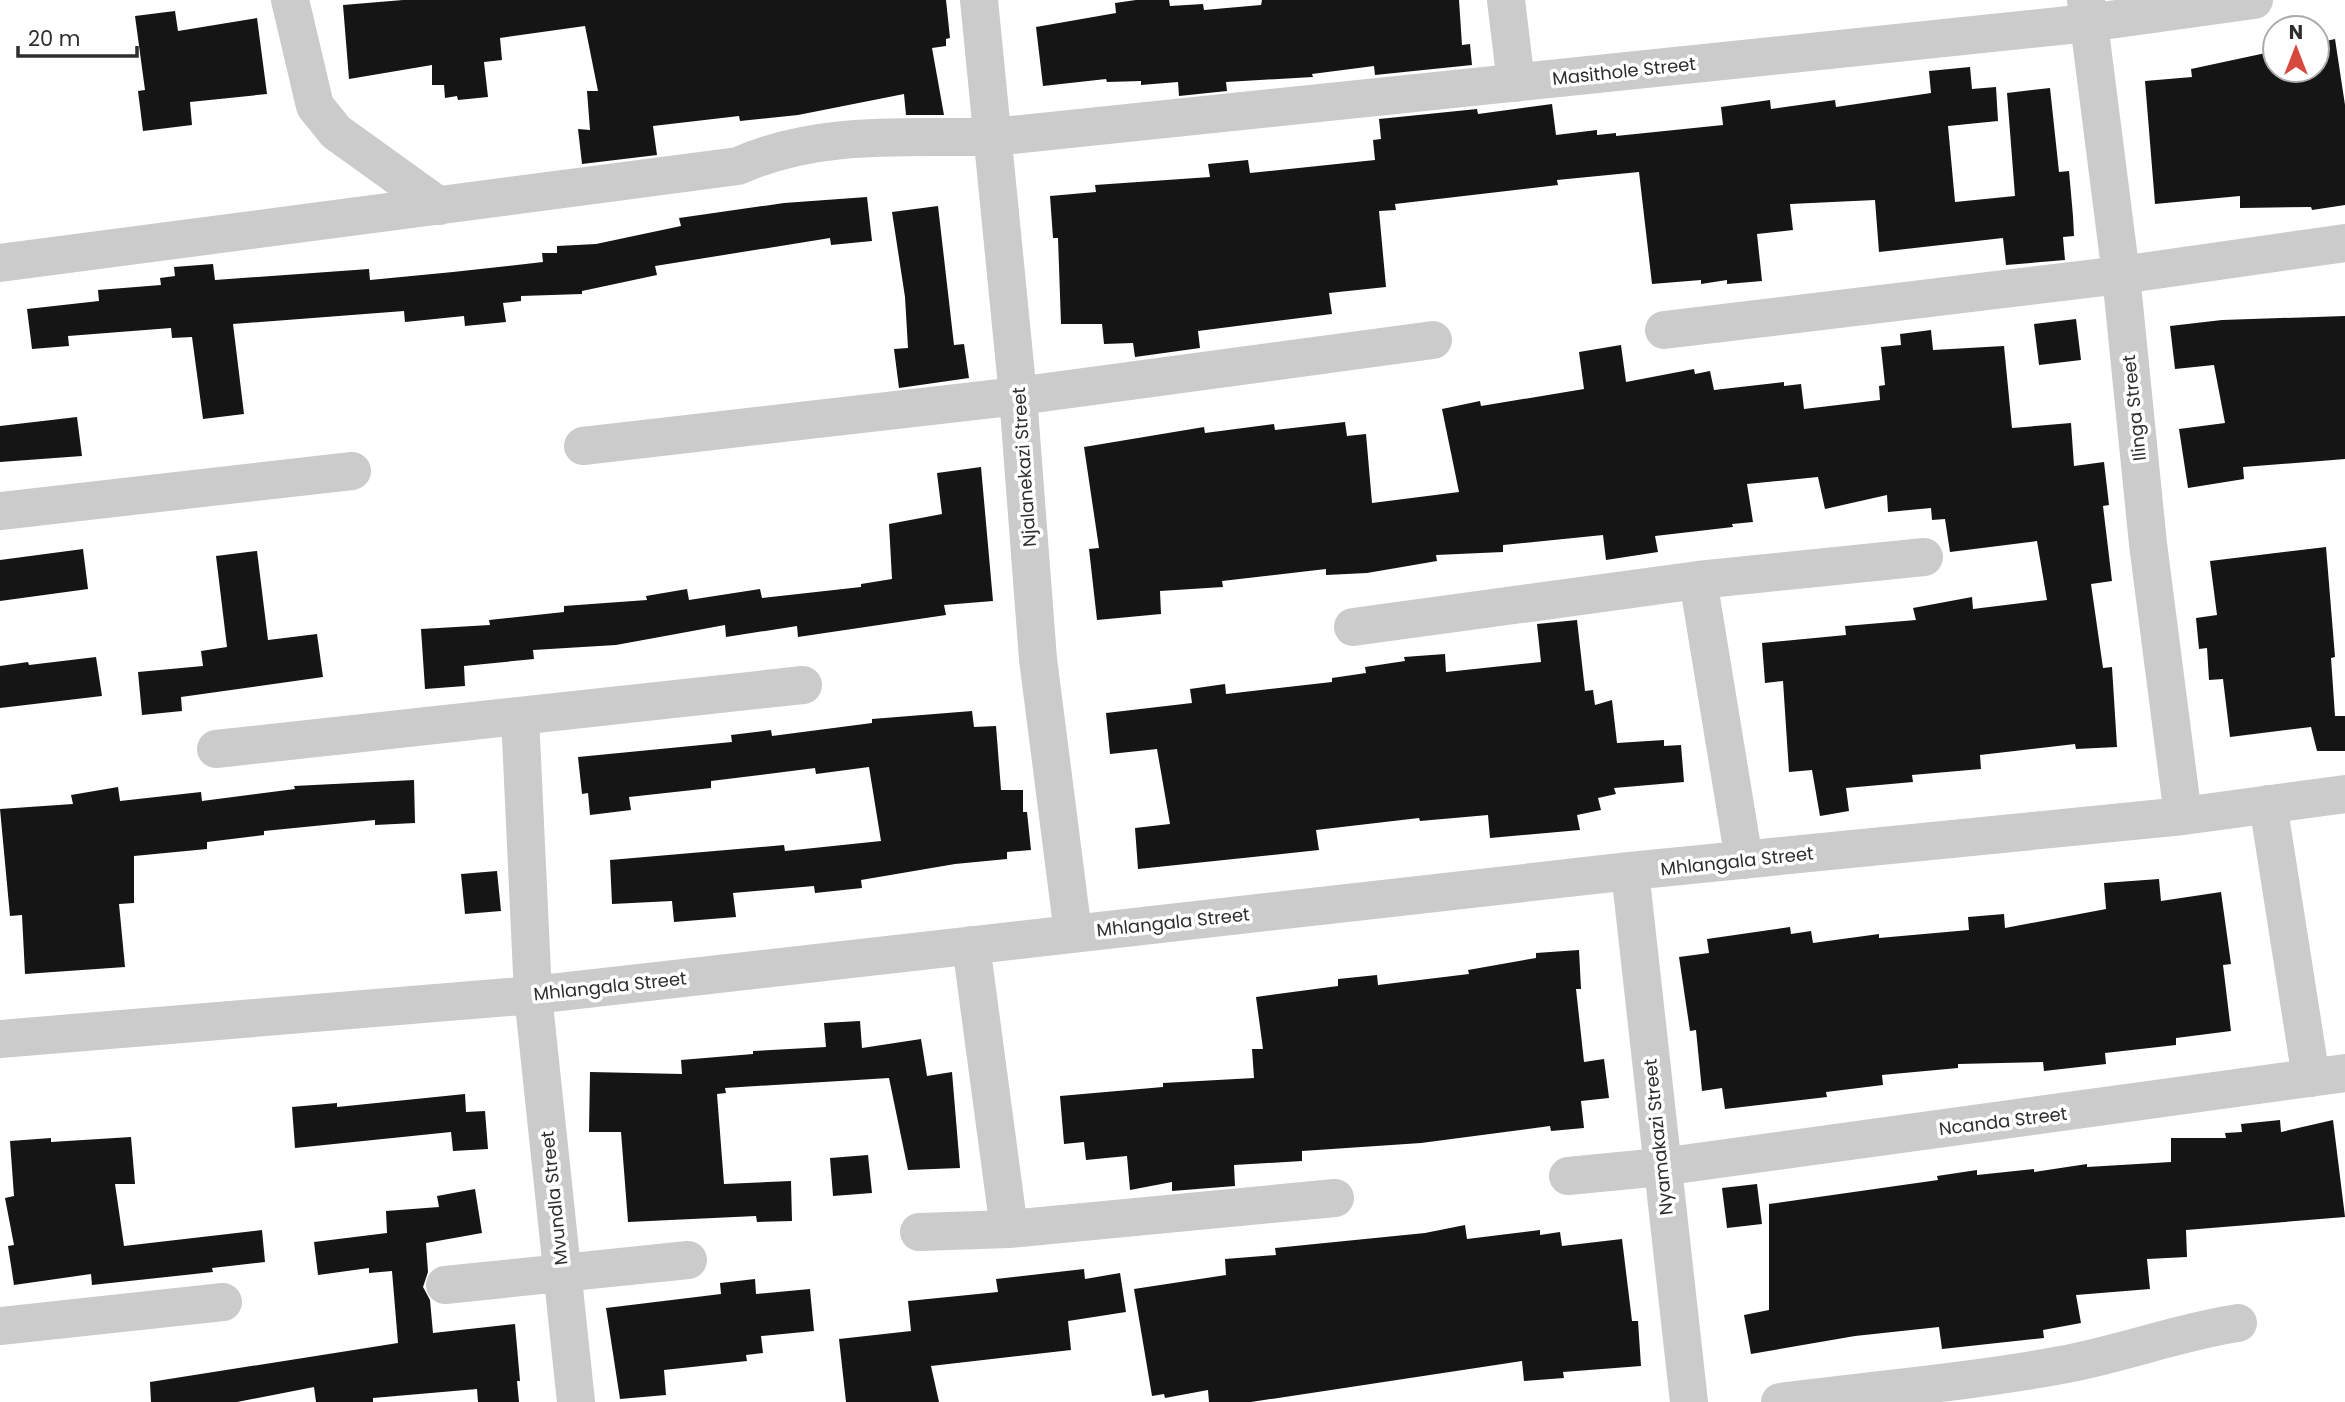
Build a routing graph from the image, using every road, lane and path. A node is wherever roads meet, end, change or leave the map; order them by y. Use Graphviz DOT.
graph roads {
  1 [pos="290,0"];
  2 [pos="979,0"];
  3 [pos="1506,0"];
  4 [pos="2254,0"];
  5 [pos="2087,12"];
  6 [pos="1517,83"];
  7 [pos="993,137"];
  8 [pos="439,206"];
  9 [pos="2345,243"];
  10 [pos="0,263"];
  11 [pos="2121,275"];
  12 [pos="1664,330"];
  13 [pos="1433,340"];
  14 [pos="1018,396"];
  15 [pos="583,446"];
  16 [pos="352,471"];
  17 [pos="0,511"];
  18 [pos="1924,557"];
  19 [pos="1698,580"];
  20 [pos="1353,627"];
  21 [pos="803,685"];
  22 [pos="520,716"];
  23 [pos="216,749"];
  24 [pos="2345,794"];
  25 [pos="2268,804"];
  26 [pos="2183,816"];
  27 [pos="1744,860"];
  28 [pos="1630,871"];
  29 [pos="1073,933"];
  30 [pos="971,945"];
  31 [pos="533,995"];
  32 [pos="0,1039"];
  33 [pos="2328,1076"];
  34 [pos="1661,1167"];
  35 [pos="1568,1176"];
  36 [pos="1335,1198"];
  37 [pos="1009,1229"];
  38 [pos="919,1232"];
  39 [pos="688,1260"];
  40 [pos="561,1272"];
  41 [pos="445,1285"];
  42 [pos="223,1302"];
  43 [pos="2238,1323"];
  44 [pos="0,1326"];
  45 [pos="576,1402"];
  46 [pos="1689,1402"];
  47 [pos="1780,1402"];
  1 -- 8 [label="street"];
  2 -- 7 [label="street, Njalanekazi Street"];
  3 -- 6 [label="street"];
  4 -- 5 [label="street, Masithole Street"];
  5 -- 6 [label="street, Masithole Street"];
  5 -- 11 [label="street, Ilinga Street"];
  6 -- 7 [label="street, Masithole Street"];
  7 -- 8 [label="street, Masithole Street"];
  7 -- 14 [label="street, Njalanekazi Street"];
  8 -- 10 [label="street, Masithole Street"];
  9 -- 11 [label="street"];
  11 -- 12 [label="street"];
  11 -- 26 [label="street, Ilinga Street"];
  13 -- 14 [label="street"];
  14 -- 15 [label="street"];
  14 -- 29 [label="street, Njalanekazi Street"];
  16 -- 17 [label="street"];
  18 -- 19 [label="street"];
  19 -- 20 [label="street"];
  19 -- 27 [label="street"];
  21 -- 22 [label="street"];
  22 -- 23 [label="street"];
  22 -- 31 [label="street, Mvundla Street"];
  24 -- 25 [label="street, Mhlangala Street"];
  25 -- 26 [label="street, Mhlangala Street"];
  25 -- 33 [label="street"];
  26 -- 27 [label="street, Mhlangala Street"];
  27 -- 28 [label="street, Mhlangala Street"];
  28 -- 29 [label="street, Mhlangala Street"];
  28 -- 34 [label="street, Nyamakazi Street"];
  29 -- 30 [label="street, Mhlangala Street"];
  30 -- 31 [label="street, Mhlangala Street"];
  30 -- 37 [label="street"];
  31 -- 32 [label="street, Mhlangala Street"];
  31 -- 40 [label="street, Mvundla Street"];
  33 -- 34 [label="street, Ncanda Street"];
  34 -- 35 [label="street, Ncanda Street"];
  34 -- 46 [label="street, Nyamakazi Street"];
  36 -- 37 [label="street"];
  37 -- 38 [label="street"];
  39 -- 40 [label="street"];
  40 -- 41 [label="street"];
  40 -- 45 [label="street, Mvundla Street"];
  42 -- 44 [label="street"];
  43 -- 47 [label="street"];
}
